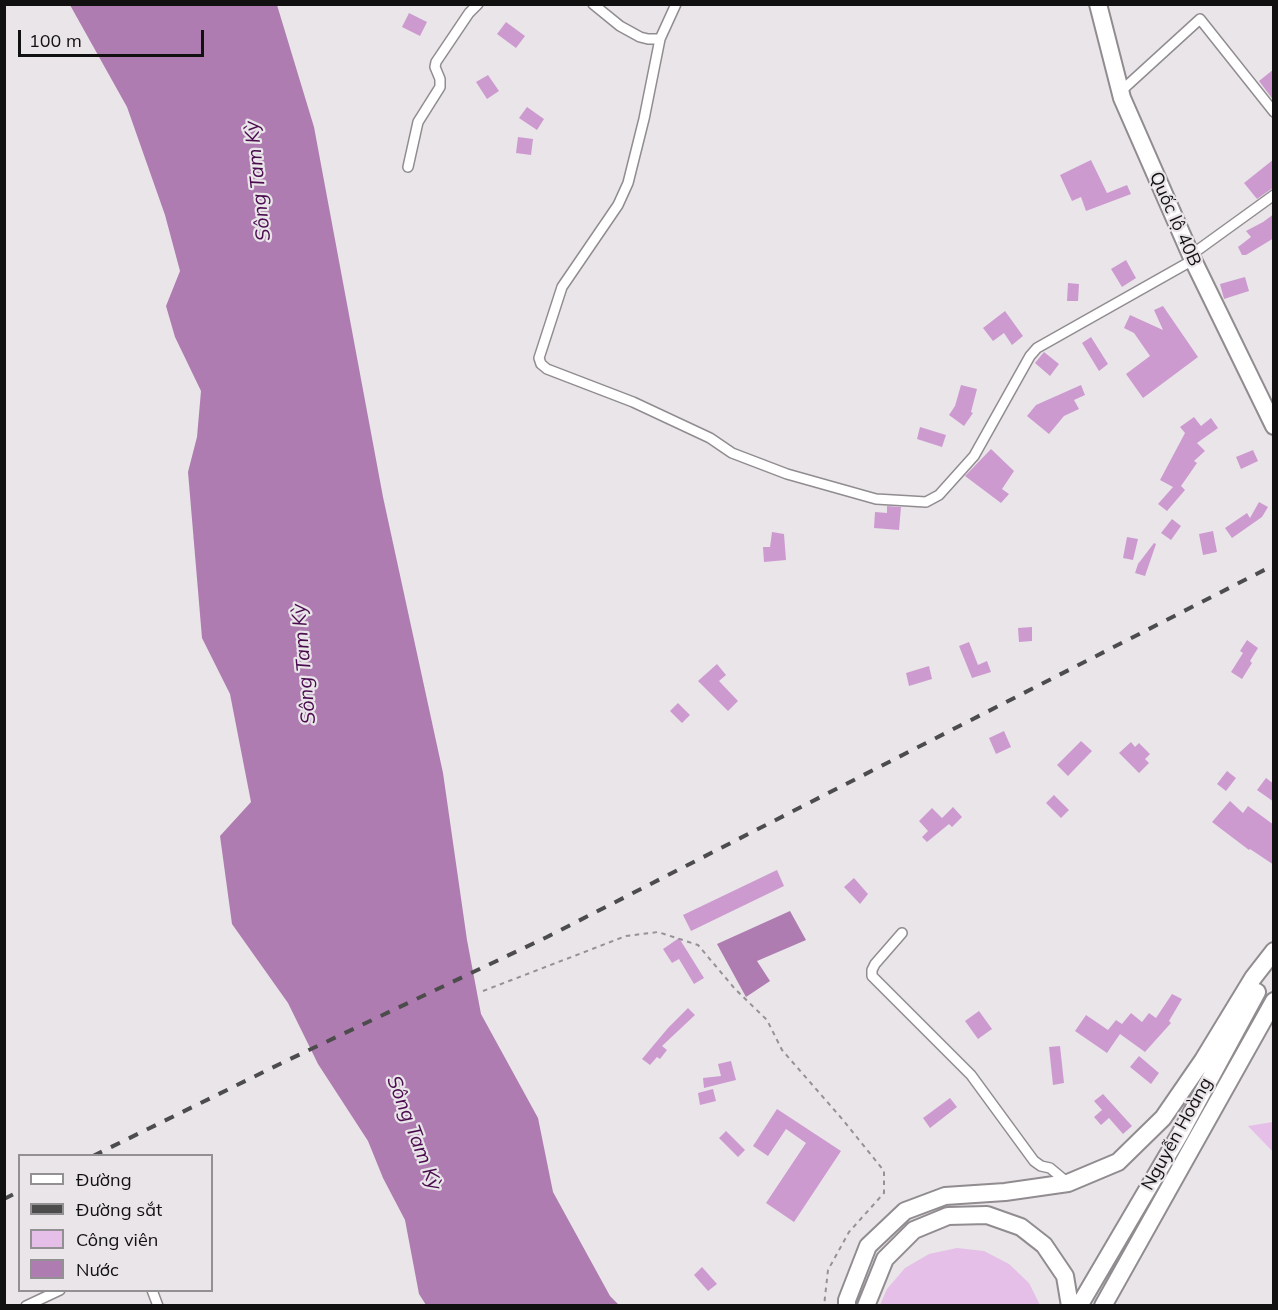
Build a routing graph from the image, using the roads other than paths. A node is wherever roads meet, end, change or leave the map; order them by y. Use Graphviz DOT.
graph roads {
  1 [pos="478,4"];
  2 [pos="593,4"];
  3 [pos="676,4"];
  4 [pos="1098,4"];
  5 [pos="660,39"];
  6 [pos="1120,92"];
  7 [pos="1274,112"];
  8 [pos="408,166"];
  9 [pos="1274,195"];
  10 [pos="1192,258"];
  11 [pos="1274,426"];
  12 [pos="902,933"];
  13 [pos="1274,951"];
  14 [pos="1274,962"];
  15 [pos="1274,1001"];
  16 [pos="1068,1183"];
  17 [pos="56,1292"];
  18 [pos="27,1305"];
  19 [pos="847,1305"];
  20 [pos="866,1305"];
  21 [pos="1070,1305"];
  22 [pos="1079,1305"];
  23 [pos="1103,1305"];
  1 -- 8 [label="street"];
  2 -- 5 [label="street"];
  3 -- 5 [label="street"];
  4 -- 6 [label="highway, Quốc lộ 40B"];
  5 -- 10 [label="street"];
  6 -- 7 [label="street"];
  6 -- 10 [label="highway, Quốc lộ 40B"];
  9 -- 10 [label="street"];
  10 -- 11 [label="highway, Quốc lộ 40B"];
  12 -- 16 [label="street"];
  13 -- 16 [label="highway"];
  14 -- 22 [label="highway, Nguyễn Hoàng"];
  15 -- 23 [label="highway, Nguyễn Hoàng"];
  16 -- 19 [label="highway"];
  17 -- 18 [label="street"];
  20 -- 21 [label="highway"];
}
